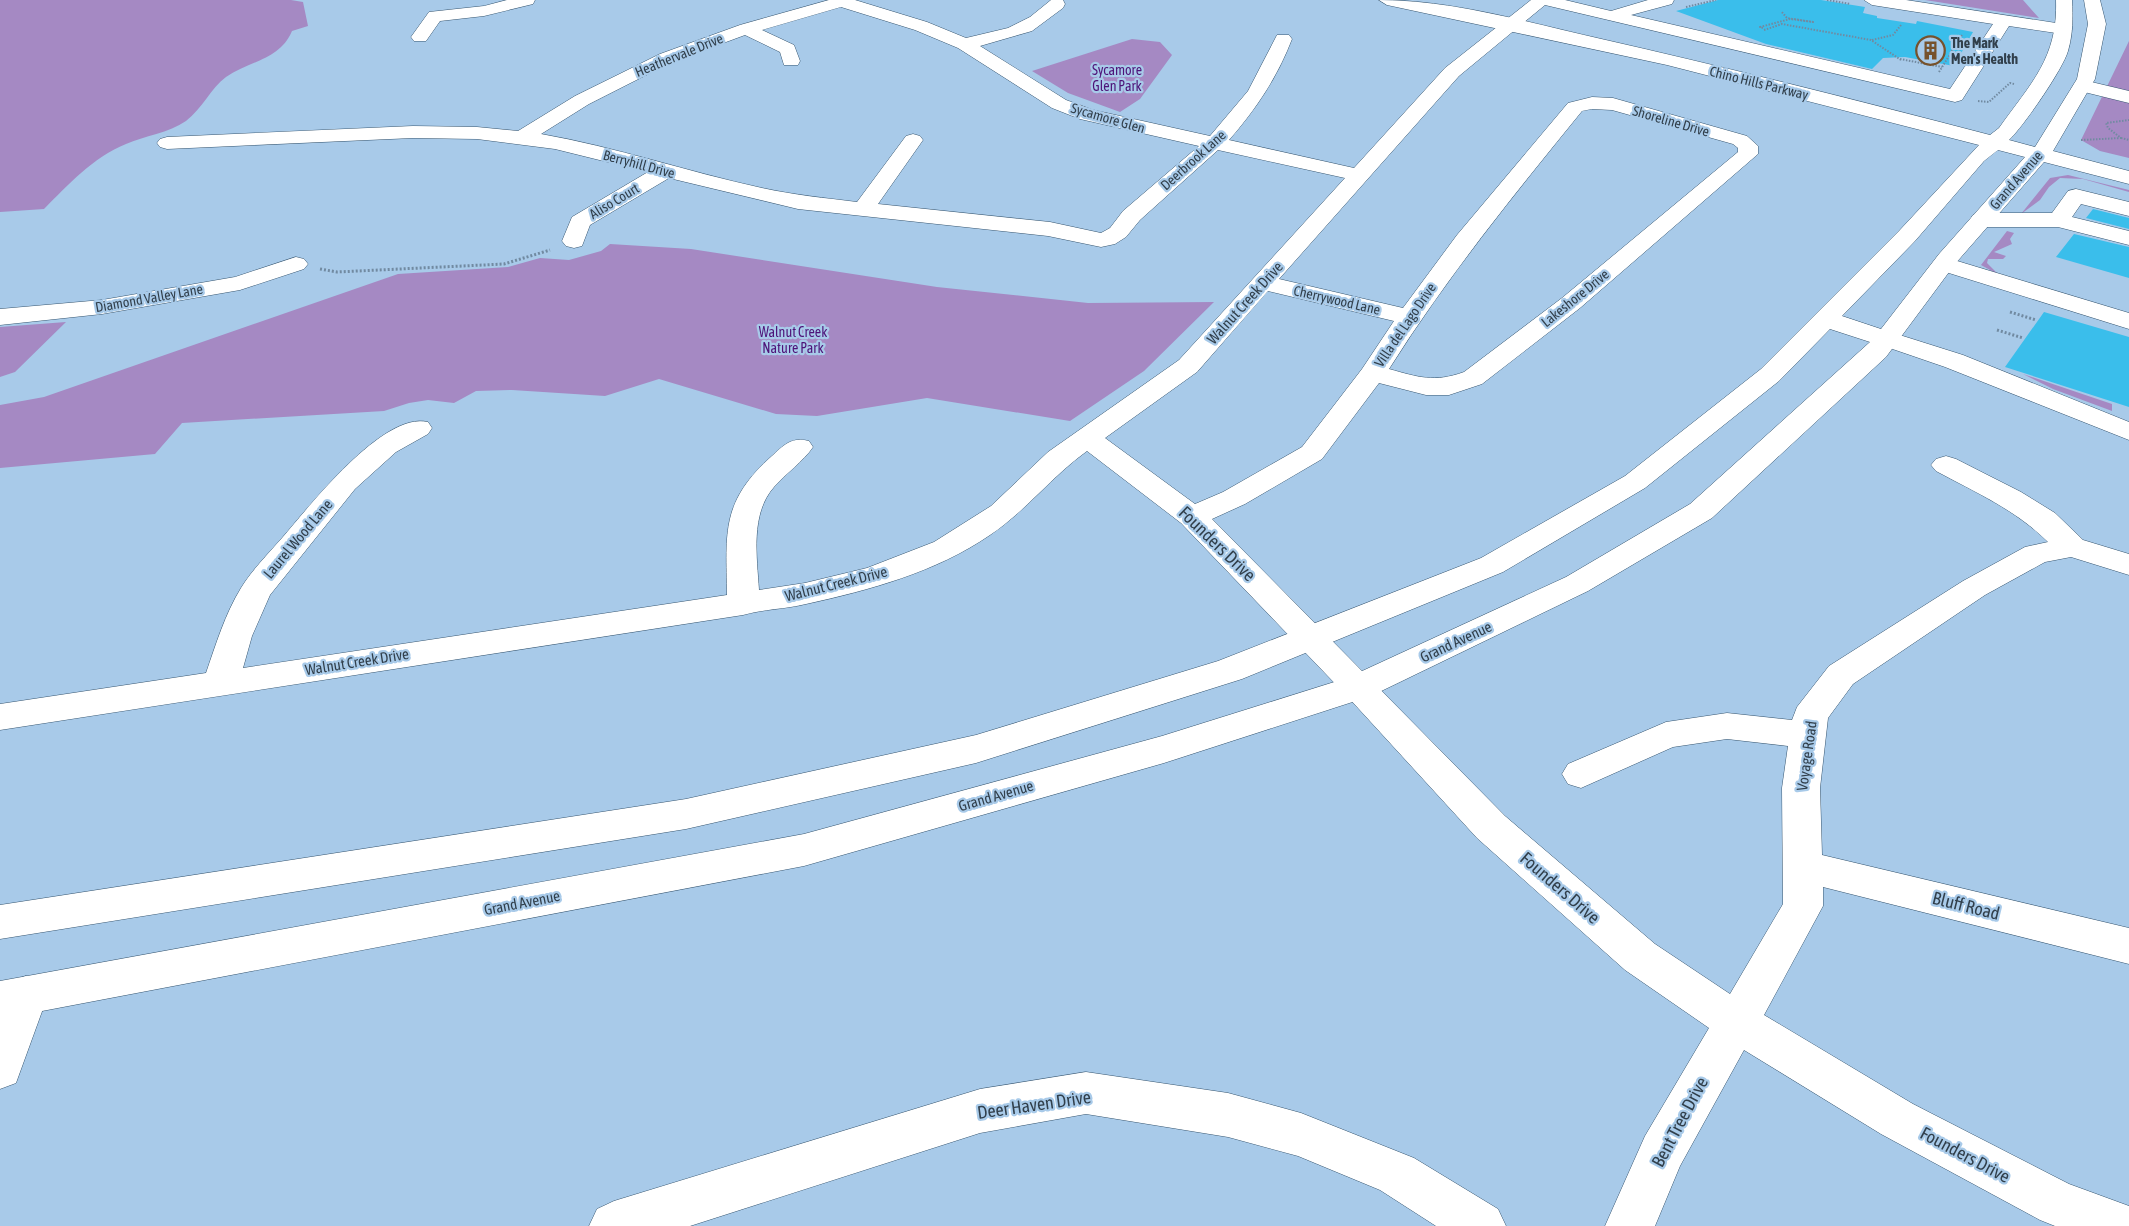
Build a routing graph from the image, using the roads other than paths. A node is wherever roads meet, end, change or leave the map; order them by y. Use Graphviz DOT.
graph roads {
  1 [pos="527,0"];
  2 [pos="1386,0"];
  3 [pos="1441,0"];
  4 [pos="1666,0"];
  5 [pos="1872,0"];
  6 [pos="2064,0"];
  7 [pos="2092,0"];
  8 [pos="845,1"];
  9 [pos="1551,1"];
  10 [pos="1057,4"];
  11 [pos="1613,15"];
  12 [pos="2003,21"];
  13 [pos="1512,23"];
  14 [pos="746,29"];
  15 [pos="2063,29"];
  16 [pos="420,37"];
  17 [pos="1283,39"];
  18 [pos="964,44"];
  19 [pos="1786,57"];
  20 [pos="791,62"];
  21 [pos="1764,72"];
  22 [pos="2085,83"];
  23 [pos="2129,97"];
  24 [pos="1592,103"];
  25 [pos="2000,137"];
  26 [pos="522,138"];
  27 [pos="913,140"];
  28 [pos="167,142"];
  29 [pos="1215,144"];
  30 [pos="1749,146"];
  31 [pos="2044,148"];
  32 [pos="2129,163"];
  33 [pos="665,171"];
  34 [pos="1358,175"];
  35 [pos="2129,178"];
  36 [pos="863,209"];
  37 [pos="2129,209"];
  38 [pos="1982,220"];
  39 [pos="2058,220"];
  40 [pos="2129,238"];
  41 [pos="1107,239"];
  42 [pos="574,240"];
  43 [pos="1946,261"];
  44 [pos="296,264"];
  45 [pos="1264,283"];
  46 [pos="2046,285"];
  47 [pos="2129,315"];
  48 [pos="1828,316"];
  49 [pos="0,317"];
  50 [pos="1409,317"];
  51 [pos="2129,321"];
  52 [pos="1890,335"];
  53 [pos="1373,374"];
  54 [pos="2129,424"];
  55 [pos="418,428"];
  56 [pos="2129,432"];
  57 [pos="1086,437"];
  58 [pos="799,447"];
  59 [pos="1946,465"];
  60 [pos="1192,516"];
  61 [pos="2072,547"];
  62 [pos="2129,565"];
  63 [pos="743,604"];
  64 [pos="1312,639"];
  65 [pos="221,682"];
  66 [pos="1359,687"];
  67 [pos="0,717"];
  68 [pos="1808,735"];
  69 [pos="1581,774"];
  70 [pos="1802,866"];
  71 [pos="0,922"];
  72 [pos="2129,946"];
  73 [pos="13,998"];
  74 [pos="1735,1021"];
  75 [pos="0,1068"];
  76 [pos="614,1226"];
  77 [pos="1481,1226"];
  78 [pos="1630,1226"];
  79 [pos="2118,1226"];
  1 -- 16 [label="street"];
  2 -- 13 [label="street, Chino Hills Parkway"];
  3 -- 13 [label="street, Chino Hills Parkway"];
  4 -- 11 [label="street"];
  5 -- 12 [label="street"];
  6 -- 15 [label="street"];
  7 -- 22 [label="street, Grand Avenue"];
  8 -- 14 [label="street, Heathervale Drive"];
  8 -- 18 [label="street, Sycamore Glen"];
  9 -- 11 [label="street"];
  9 -- 13 [label="street, Walnut Creek Drive"];
  10 -- 18 [label="street"];
  11 -- 19 [label="street"];
  12 -- 15 [label="street"];
  12 -- 19 [label="street"];
  13 -- 21 [label="street, Chino Hills Parkway"];
  13 -- 25 [label="street, Chino Hills Parkway"];
  13 -- 34 [label="street, Walnut Creek Drive"];
  14 -- 20 [label="street"];
  14 -- 26 [label="street, Heathervale Drive"];
  15 -- 22 [label="street"];
  15 -- 25 [label="street"];
  17 -- 29 [label="street, Deerbrook Lane"];
  18 -- 29 [label="street, Sycamore Glen"];
  19 -- 21 [label="street"];
  21 -- 25 [label="street, Chino Hills Parkway"];
  22 -- 23 [label="street"];
  22 -- 31 [label="street, Grand Avenue"];
  24 -- 30 [label="street, Shoreline Drive"];
  24 -- 50 [label="street, Villa del Lago Drive"];
  25 -- 31 [label="street, Chino Hills Parkway"];
  25 -- 48 [label="street"];
  26 -- 28 [label="street, Berryhill Drive"];
  26 -- 33 [label="street, Berryhill Drive"];
  27 -- 36 [label="street"];
  29 -- 34 [label="street, Sycamore Glen"];
  29 -- 41 [label="street, Deerbrook Lane"];
  30 -- 53 [label="street, Lakeshore Drive"];
  31 -- 32 [label="street, Chino Hills Parkway"];
  31 -- 35 [label="street, Chino Hills Parkway"];
  31 -- 38 [label="street, Grand Avenue"];
  33 -- 36 [label="street, Berryhill Drive"];
  33 -- 42 [label="street, Aliso Court"];
  34 -- 45 [label="street, Walnut Creek Drive"];
  36 -- 41 [label="street, Berryhill Drive"];
  37 -- 39 [label="street"];
  38 -- 39 [label="street"];
  38 -- 43 [label="street, Grand Avenue"];
  39 -- 40 [label="street"];
  43 -- 46 [label="street"];
  43 -- 52 [label="street, Grand Avenue"];
  44 -- 49 [label="street, Diamond Valley Lane"];
  45 -- 50 [label="street, Cherrywood Lane"];
  45 -- 57 [label="street, Walnut Creek Drive"];
  46 -- 47 [label="street"];
  46 -- 51 [label="street"];
  48 -- 52 [label="street"];
  48 -- 64 [label="street"];
  50 -- 53 [label="street, Villa del Lago Drive"];
  52 -- 54 [label="street"];
  52 -- 56 [label="street"];
  52 -- 66 [label="street, Grand Avenue"];
  53 -- 60 [label="street, Villa del Lago Drive"];
  55 -- 65 [label="street, Laurel Wood Lane"];
  57 -- 60 [label="street, Founders Drive"];
  57 -- 63 [label="street, Walnut Creek Drive"];
  58 -- 63 [label="street"];
  59 -- 61 [label="street"];
  60 -- 64 [label="street, Founders Drive"];
  61 -- 62 [label="street"];
  61 -- 68 [label="street, Voyage Road"];
  63 -- 65 [label="street, Walnut Creek Drive"];
  64 -- 66 [label="street, Founders Drive"];
  64 -- 71 [label="street"];
  65 -- 67 [label="street, Walnut Creek Drive"];
  66 -- 73 [label="street, Grand Avenue"];
  66 -- 74 [label="street, Founders Drive"];
  68 -- 69 [label="street"];
  68 -- 70 [label="street, Voyage Road"];
  70 -- 72 [label="street, Bluff Road"];
  70 -- 74 [label="street, Voyage Road"];
  73 -- 75 [label="street"];
  74 -- 78 [label="street, Bent Tree Drive"];
  74 -- 79 [label="street, Founders Drive"];
  76 -- 77 [label="street, Deer Haven Drive"];
}
